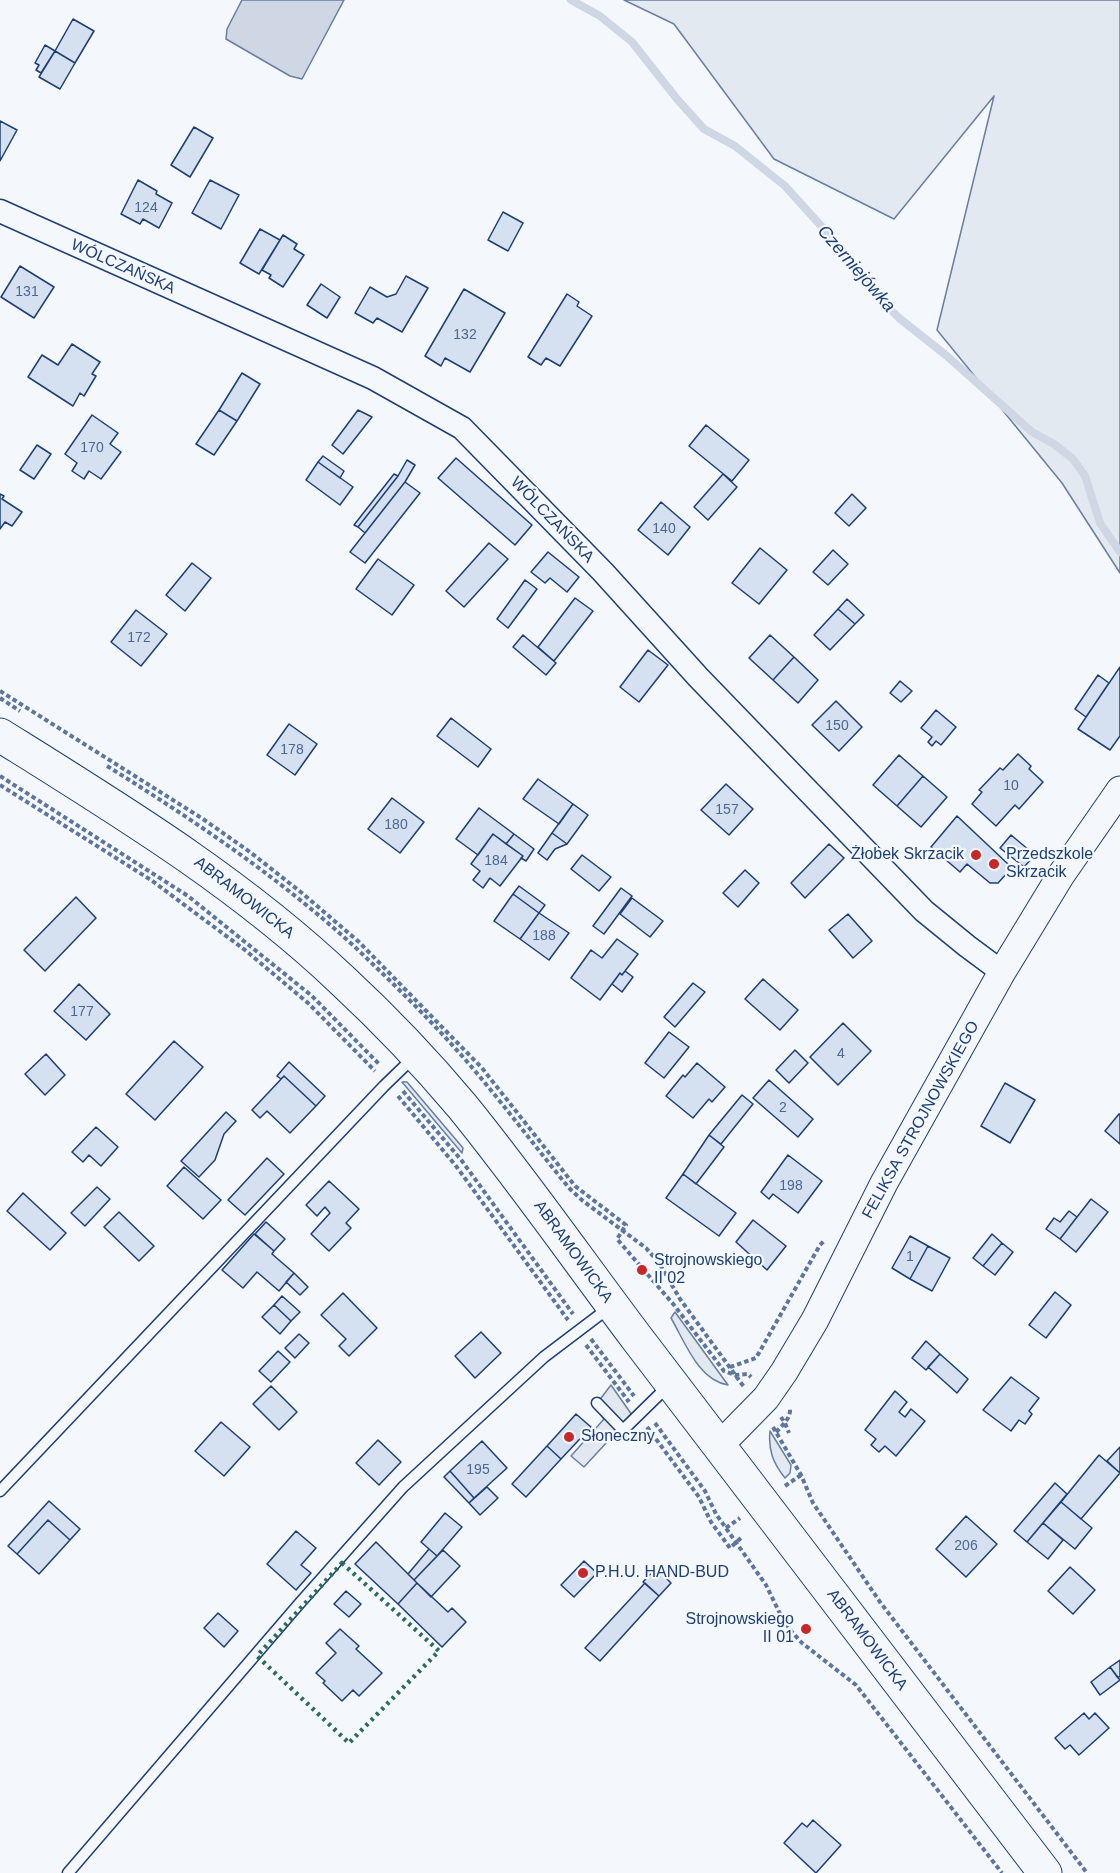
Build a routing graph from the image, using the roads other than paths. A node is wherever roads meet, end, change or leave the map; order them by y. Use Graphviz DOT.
graph roads {
  1 [pos="0,211"];
  2 [pos="0,735"];
  3 [pos="1120,790"];
  4 [pos="1002,972"];
  5 [pos="417,1055"];
  6 [pos="612,1305"];
  7 [pos="672,1383"];
  8 [pos="597,1403"];
  9 [pos="719,1446"];
  10 [pos="0,1491"];
  11 [pos="68,1873"];
  12 [pos="1045,1873"];
  1 -- 4 [label="street, WÓLCZAŃSKA"];
  2 -- 5 [label="main road, ABRAMOWICKA"];
  3 -- 4 [label="street, FELIKSA STROJNOWSKIEGO"];
  4 -- 9 [label="street, FELIKSA STROJNOWSKIEGO"];
  5 -- 6 [label="main road, ABRAMOWICKA"];
  5 -- 10 [label="lane"];
  6 -- 7 [label="main road, ABRAMOWICKA"];
  6 -- 11 [label="lane"];
  7 -- 8 [label="lane"];
  7 -- 9 [label="main road, ABRAMOWICKA"];
  9 -- 12 [label="main road, ABRAMOWICKA"];
}
